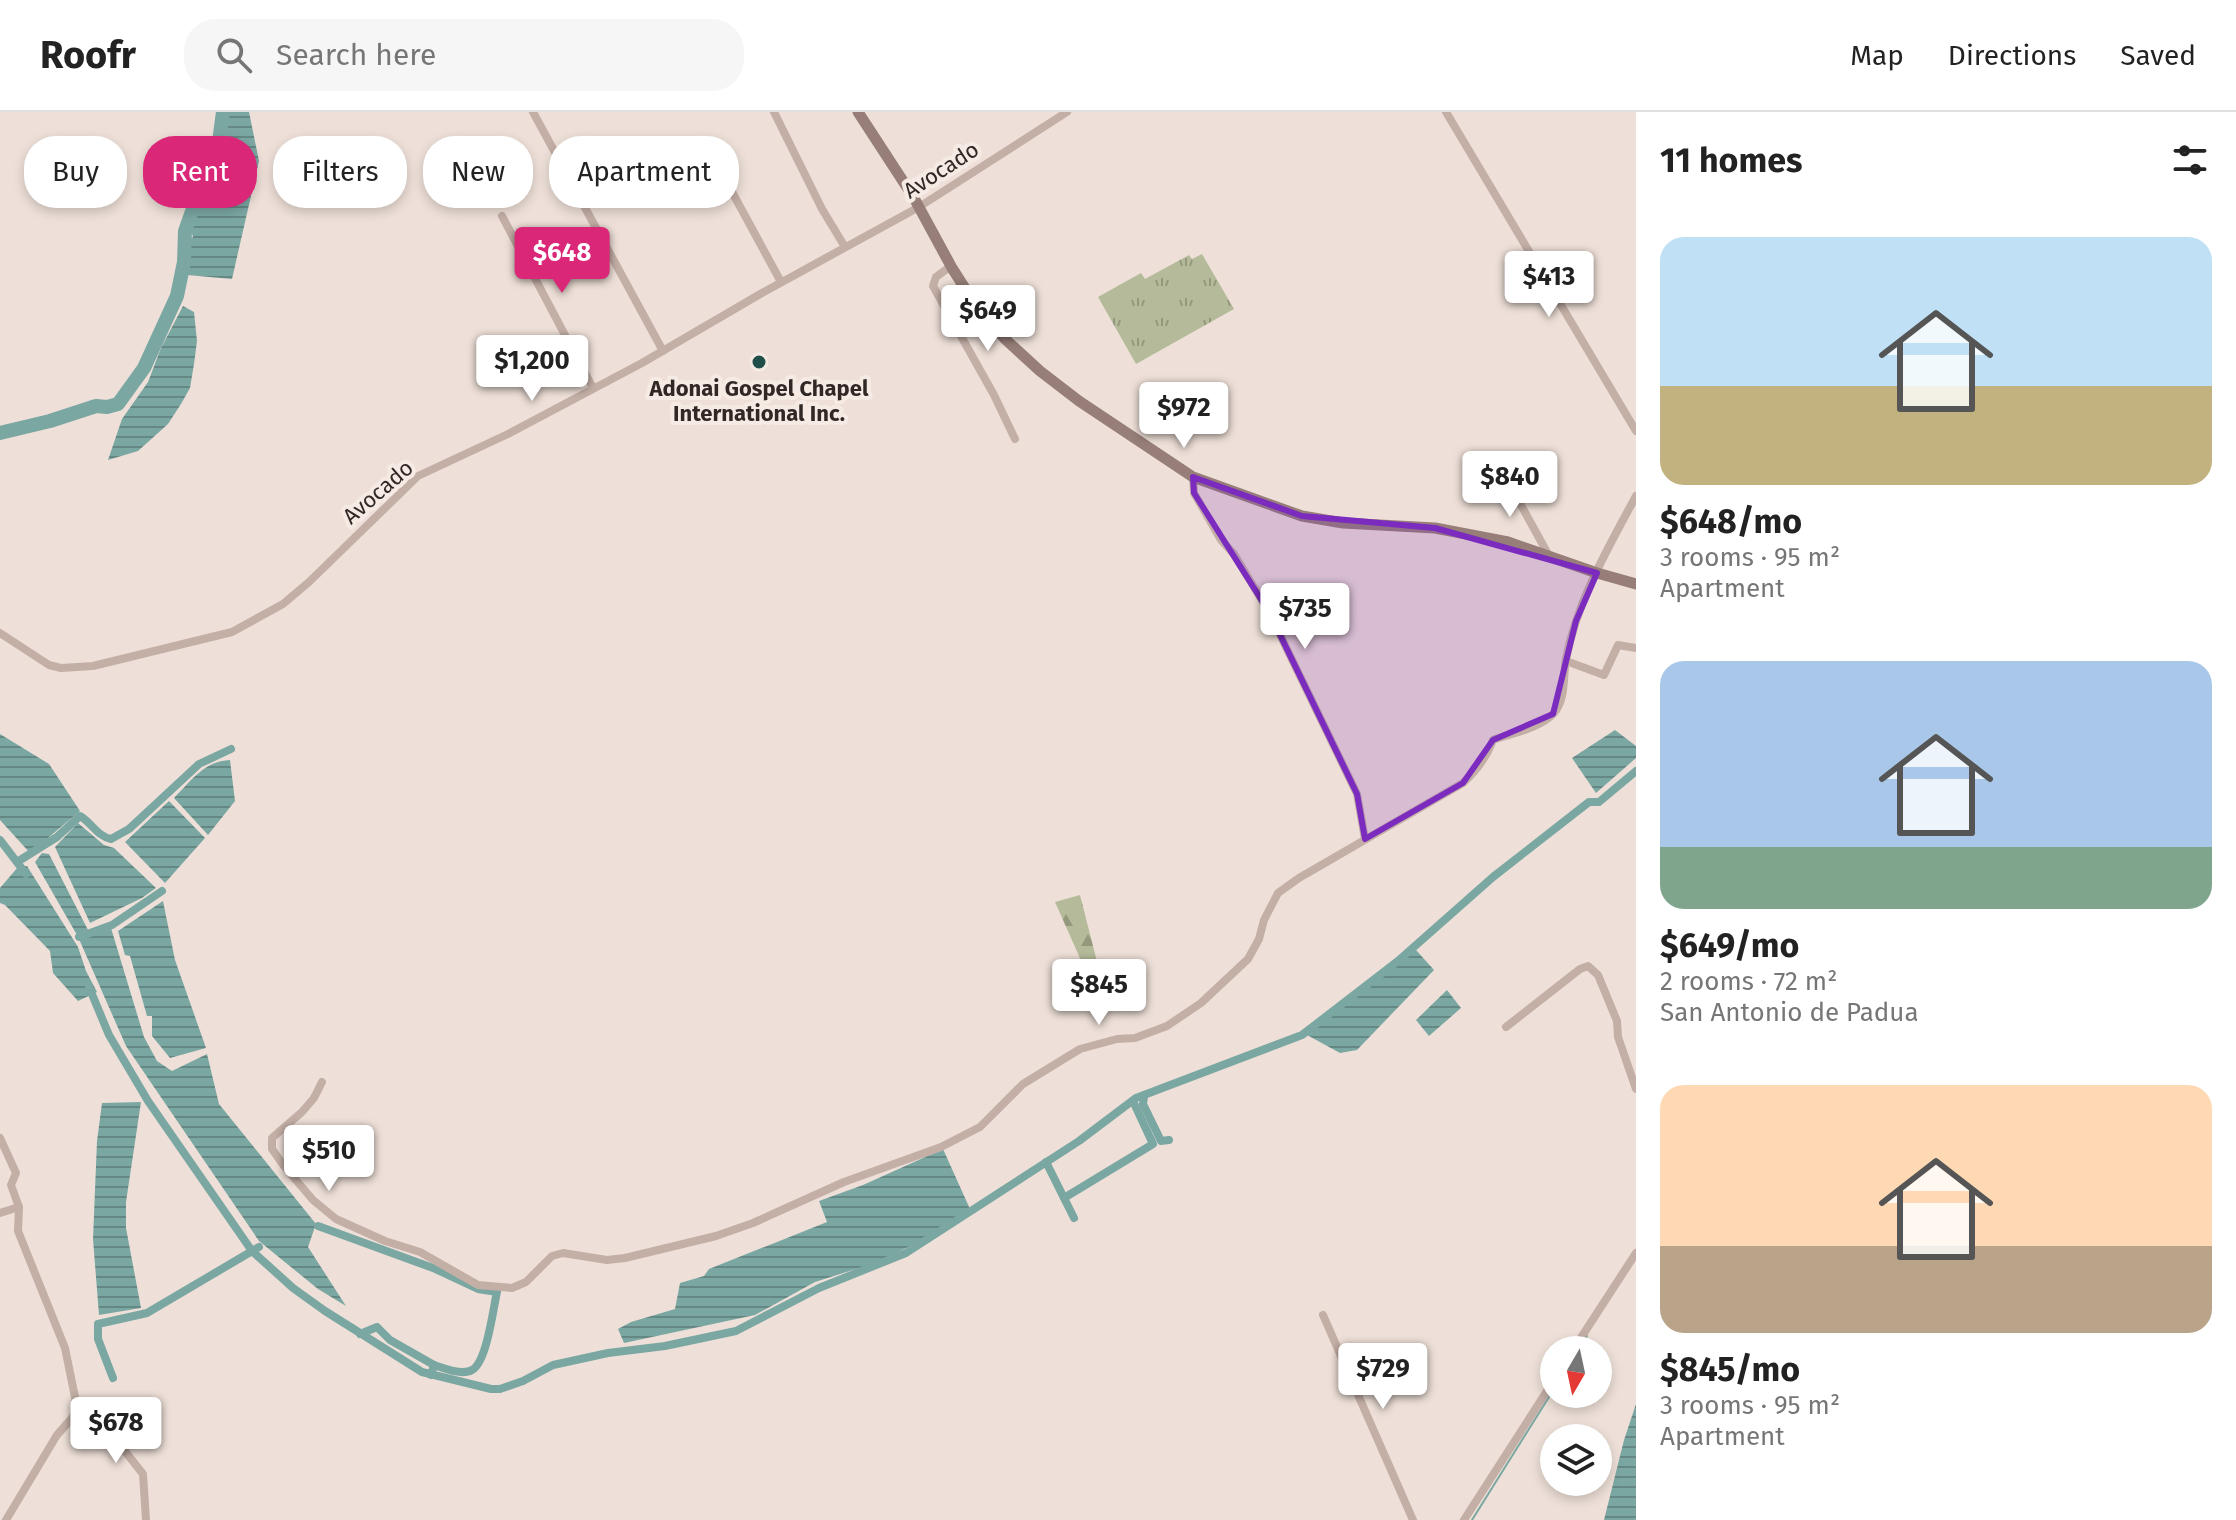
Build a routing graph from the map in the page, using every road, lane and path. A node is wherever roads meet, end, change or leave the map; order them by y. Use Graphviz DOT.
graph roads {
  1 [pos="533,112"];
  2 [pos="774,112"];
  3 [pos="858,112"];
  4 [pos="1067,112"];
  5 [pos="1446,112"];
  6 [pos="739,205"];
  7 [pos="919,207"];
  8 [pos="502,216"];
  9 [pos="845,247"];
  10 [pos="951,266"];
  11 [pos="781,282"];
  12 [pos="663,351"];
  13 [pos="593,388"];
  14 [pos="1636,431"];
  15 [pos="1015,439"];
  16 [pos="1499,465"];
  17 [pos="1193,477"];
  18 [pos="1636,496"];
  19 [pos="1549,557"];
  20 [pos="1597,573"];
  21 [pos="1636,584"];
  22 [pos="0,633"];
  23 [pos="1636,648"];
  24 [pos="1566,661"];
  25 [pos="1365,839"];
  26 [pos="1506,1027"];
  27 [pos="1634,1077"];
  28 [pos="322,1082"];
  29 [pos="1636,1089"];
  30 [pos="0,1138"];
  31 [pos="19,1207"];
  32 [pos="0,1213"];
  33 [pos="1636,1253"];
  34 [pos="1323,1315"];
  35 [pos="1582,1336"];
  36 [pos="1540,1402"];
  37 [pos="73,1417"];
  38 [pos="6,1520"];
  39 [pos="146,1520"];
  40 [pos="1413,1520"];
  41 [pos="1464,1520"];
  1 -- 12 [label="street"];
  2 -- 9 [label="street"];
  3 -- 7 [label="street"];
  4 -- 7 [label="street, Avocado"];
  5 -- 14 [label="street"];
  6 -- 11 [label="street"];
  7 -- 9 [label="street, Avocado"];
  7 -- 10 [label="street"];
  8 -- 13 [label="street"];
  9 -- 11 [label="street, Avocado"];
  10 -- 15 [label="street"];
  10 -- 17 [label="street"];
  11 -- 12 [label="street, Avocado"];
  12 -- 13 [label="street, Avocado"];
  13 -- 22 [label="street, Avocado"];
  16 -- 19 [label="street"];
  17 -- 19 [label="street"];
  17 -- 25 [label="street"];
  18 -- 20 [label="street"];
  19 -- 20 [label="street"];
  20 -- 21 [label="street"];
  20 -- 24 [label="street"];
  23 -- 24 [label="street"];
  24 -- 25 [label="street"];
  25 -- 28 [label="street"];
  26 -- 27 [label="street"];
  27 -- 29 [label="street"];
  30 -- 31 [label="street"];
  31 -- 32 [label="street"];
  31 -- 37 [label="street"];
  33 -- 35 [label="street"];
  34 -- 40 [label="street"];
  36 -- 41 [label="street"];
  37 -- 38 [label="street"];
  37 -- 39 [label="street"];
}
